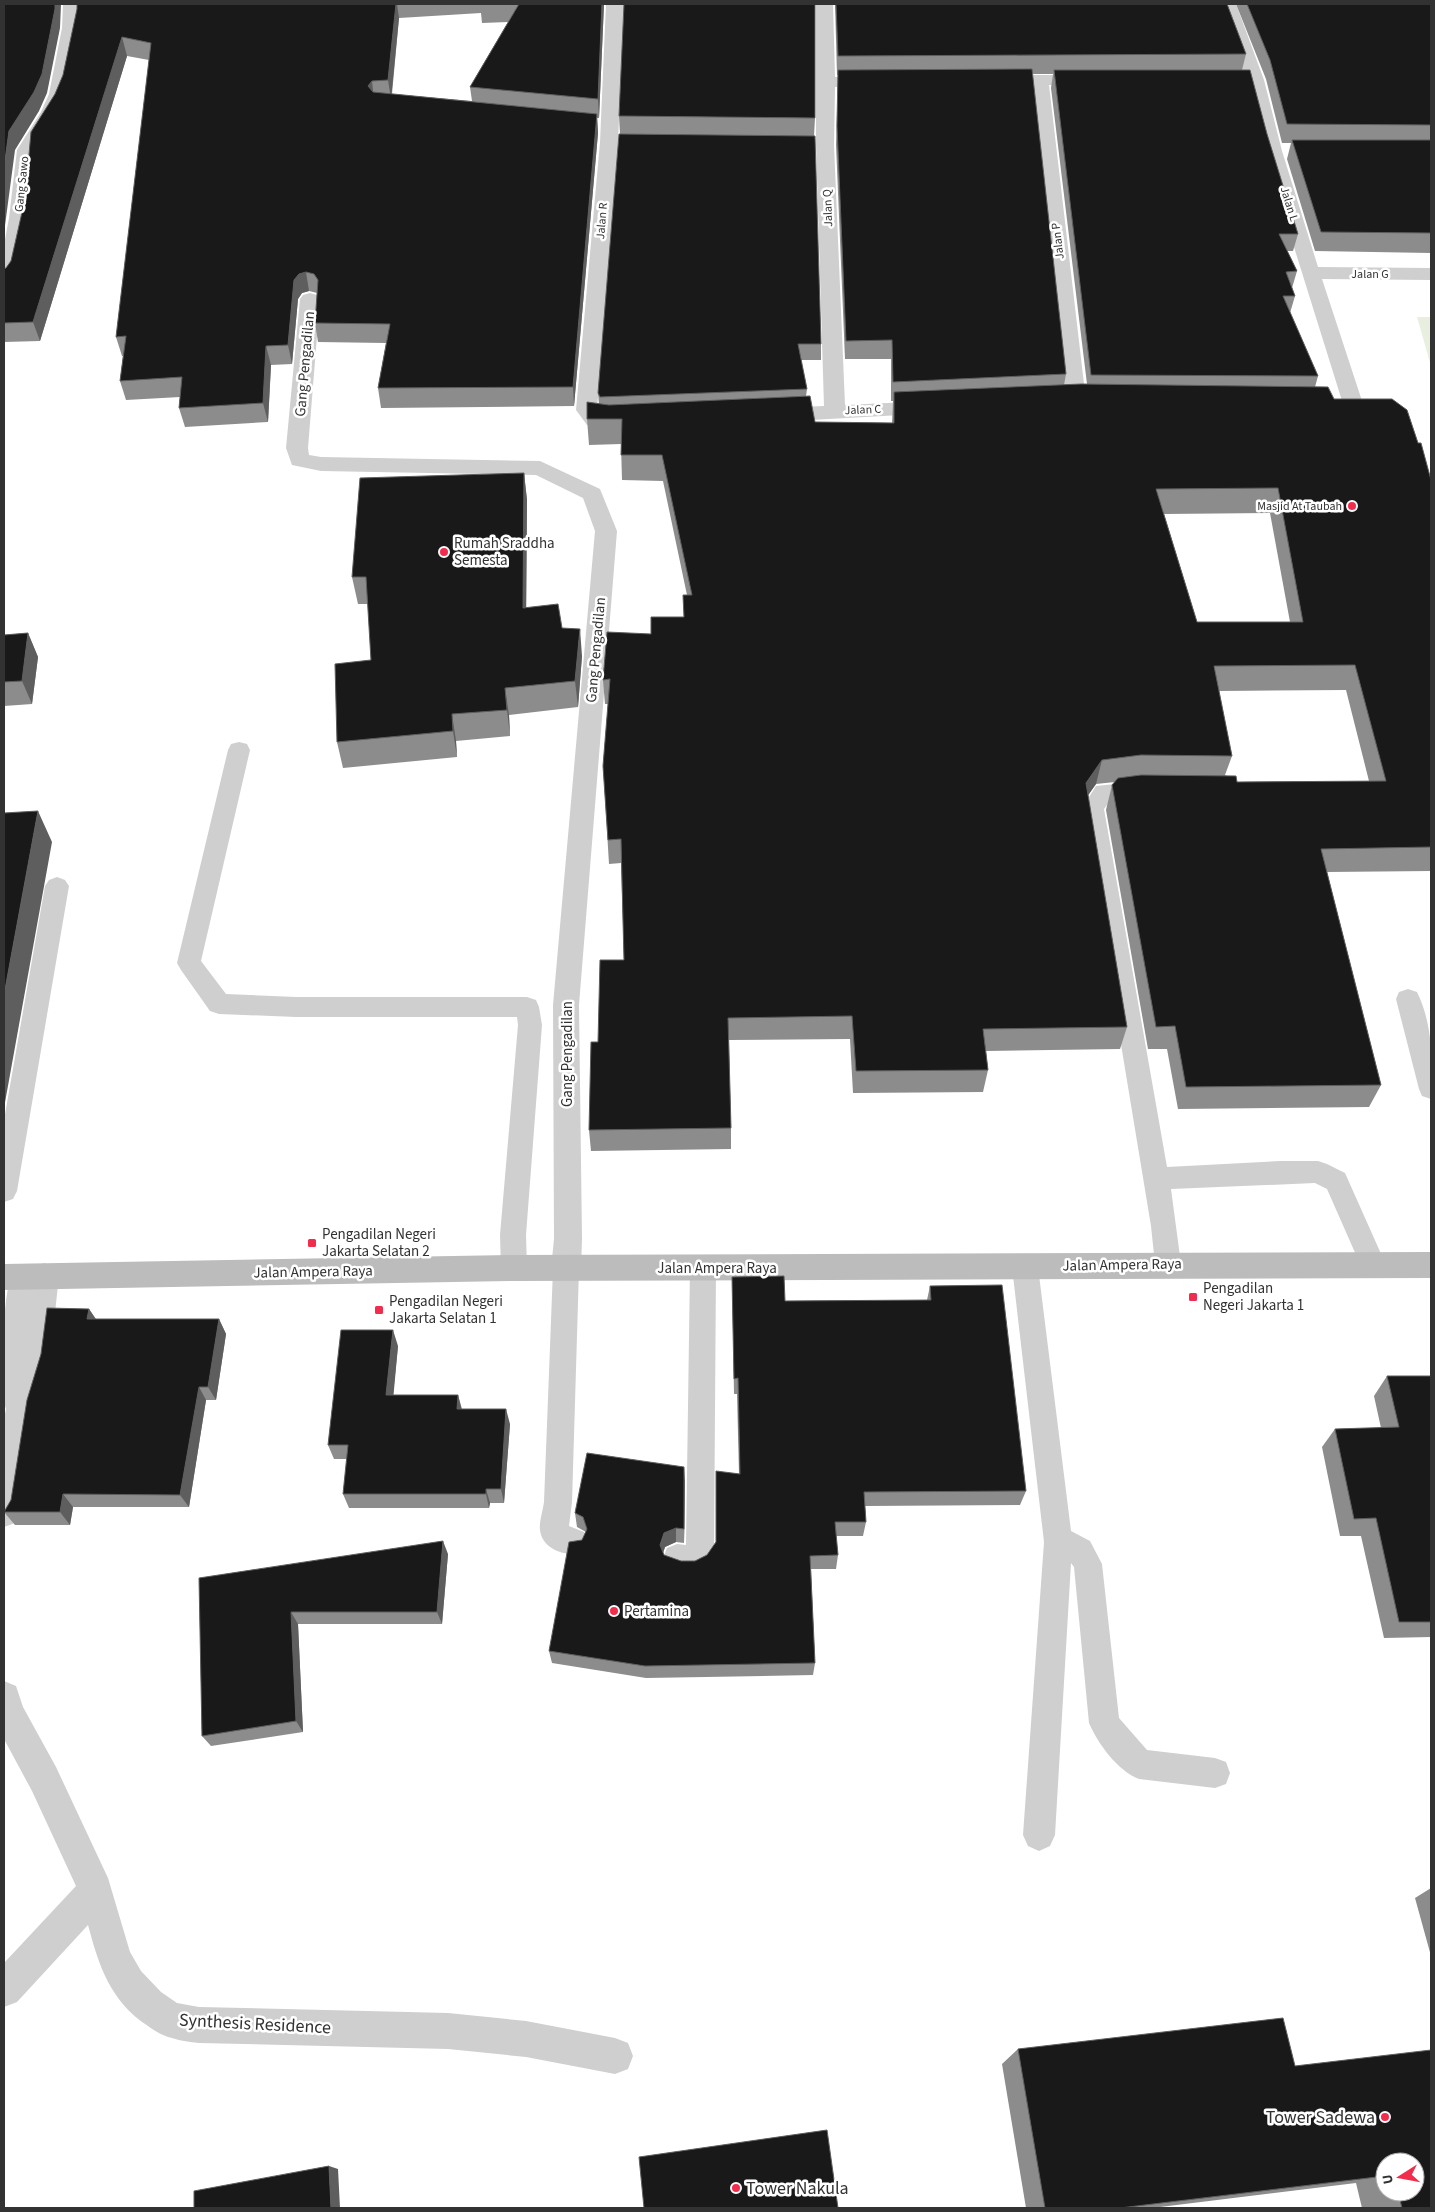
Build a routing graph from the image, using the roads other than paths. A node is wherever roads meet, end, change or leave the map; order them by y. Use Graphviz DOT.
graph roads {
  1 [pos="72,4"];
  2 [pos="615,4"];
  3 [pos="824,4"];
  4 [pos="1228,4"];
  5 [pos="981,80"];
  6 [pos="1039,80"];
  7 [pos="1108,80"];
  8 [pos="1236,80"];
  9 [pos="1255,80"];
  10 [pos="894,81"];
  11 [pos="826,82"];
  12 [pos="604,131"];
  13 [pos="628,142"];
  14 [pos="1273,151"];
  15 [pos="1293,151"];
  16 [pos="1310,273"];
  17 [pos="1431,274"];
  18 [pos="4,282"];
  19 [pos="310,299"];
  20 [pos="1077,402"];
  21 [pos="1352,405"];
  22 [pos="951,407"];
  23 [pos="835,412"];
  24 [pos="752,416"];
  25 [pos="639,421"];
  26 [pos="239,750"];
  27 [pos="1162,789"];
  28 [pos="58,886"];
  29 [pos="1408,999"];
  30 [pos="1431,1089"];
  31 [pos="1156,1179"];
  32 [pos="4,1191"];
  33 [pos="1168,1264"];
  34 [pos="1373,1265"];
  35 [pos="1431,1265"];
  36 [pos="1025,1267"];
  37 [pos="514,1268"];
  38 [pos="703,1268"];
  39 [pos="566,1270"];
  40 [pos="24,1276"];
  41 [pos="4,1512"];
  42 [pos="574,1542"];
  43 [pos="1058,1542"];
  44 [pos="677,1558"];
  45 [pos="4,1698"];
  46 [pos="1215,1774"];
  47 [pos="1039,1835"];
  48 [pos="96,1890"];
  49 [pos="4,1990"];
  50 [pos="615,2056"];
  1 -- 18 [label="street, Gang Sawo"];
  2 -- 12 [label="street, Jalan R"];
  3 -- 11 [label="street, Jalan Q"];
  4 -- 9 [label="street, Jalan L"];
  5 -- 6 [label="street"];
  6 -- 7 [label="street"];
  6 -- 20 [label="street, Jalan P"];
  8 -- 9 [label="street"];
  9 -- 14 [label="street, Jalan L"];
  10 -- 11 [label="street"];
  11 -- 23 [label="street, Jalan Q"];
  12 -- 13 [label="street"];
  12 -- 25 [label="street, Jalan R"];
  14 -- 15 [label="street"];
  14 -- 16 [label="street, Jalan L"];
  16 -- 17 [label="street, Jalan G"];
  16 -- 21 [label="street, Jalan L"];
  19 -- 39 [label="street, Gang Pengadilan"];
  22 -- 23 [label="street, Jalan C"];
  23 -- 24 [label="street, Jalan C"];
  26 -- 37 [label="lane"];
  27 -- 31 [label="lane"];
  28 -- 32 [label="lane"];
  29 -- 30 [label="lane"];
  31 -- 33 [label="lane"];
  31 -- 34 [label="lane"];
  33 -- 34 [label="street, Jalan Ampera Raya"];
  33 -- 36 [label="street, Jalan Ampera Raya"];
  34 -- 35 [label="street, Jalan Ampera Raya"];
  36 -- 38 [label="street, Jalan Ampera Raya"];
  36 -- 43 [label="lane"];
  37 -- 39 [label="street, Jalan Ampera Raya"];
  37 -- 40 [label="street, Jalan Ampera Raya"];
  38 -- 39 [label="street, Jalan Ampera Raya"];
  38 -- 44 [label="lane"];
  39 -- 42 [label="lane"];
  40 -- 41 [label="street"];
  43 -- 46 [label="lane"];
  43 -- 47 [label="lane"];
  45 -- 48 [label="street, Synthesis Residence"];
  48 -- 49 [label="street"];
  48 -- 50 [label="street, Synthesis Residence"];
}
